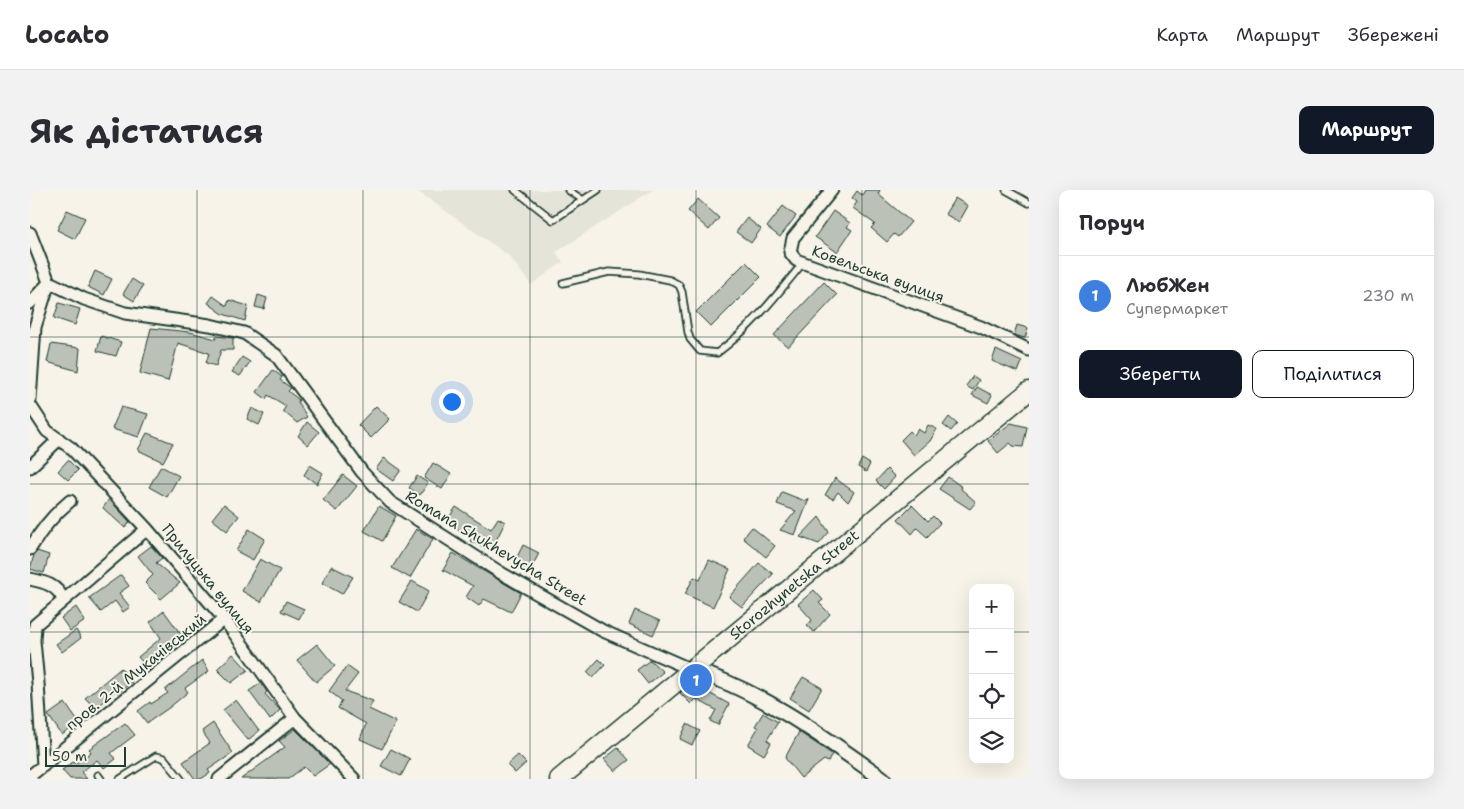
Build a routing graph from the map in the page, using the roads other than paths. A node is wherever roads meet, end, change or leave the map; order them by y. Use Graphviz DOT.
graph roads {
  1 [pos="515,190"];
  2 [pos="568,190"];
  3 [pos="598,190"];
  4 [pos="832,190"];
  5 [pos="1006,190"];
  6 [pos="583,200"];
  7 [pos="1029,203"];
  8 [pos="30,233"];
  9 [pos="802,264"];
  10 [pos="49,282"];
  11 [pos="563,284"];
  12 [pos="30,303"];
  13 [pos="1029,350"];
  14 [pos="1029,391"];
  15 [pos="30,400"];
  16 [pos="30,405"];
  17 [pos="59,439"];
  18 [pos="30,467"];
  19 [pos="70,501"];
  20 [pos="147,529"];
  21 [pos="30,549"];
  22 [pos="30,579"];
  23 [pos="63,600"];
  24 [pos="224,619"];
  25 [pos="690,670"];
  26 [pos="295,718"];
  27 [pos="42,766"];
  28 [pos="30,776"];
  29 [pos="120,779"];
  30 [pos="181,779"];
  31 [pos="219,779"];
  32 [pos="354,779"];
  33 [pos="559,779"];
  34 [pos="883,779"];
  1 -- 6 [label="lane"];
  2 -- 6 [label="lane"];
  3 -- 6 [label="lane"];
  4 -- 9 [label="street, Ковельська вулиця"];
  5 -- 7 [label="lane"];
  8 -- 10 [label="street"];
  9 -- 11 [label="lane"];
  9 -- 13 [label="street, Ковельська вулиця"];
  10 -- 12 [label="street"];
  10 -- 15 [label="street"];
  10 -- 25 [label="street, Romana Shukhevycha Street"];
  14 -- 25 [label="main road, Storozhynetska Street"];
  16 -- 17 [label="street, Прилуцька вулиця"];
  17 -- 18 [label="street"];
  17 -- 20 [label="street, Прилуцька вулиця"];
  19 -- 21 [label="street"];
  20 -- 23 [label="street"];
  20 -- 24 [label="street, Прилуцька вулиця"];
  22 -- 23 [label="street"];
  23 -- 27 [label="street"];
  24 -- 26 [label="street, Прилуцька вулиця"];
  24 -- 27 [label="street, пров. 2-й Мукачівський"];
  25 -- 33 [label="main road, Storozhynetska Street"];
  25 -- 34 [label="street, Romana Shukhevycha Street"];
  26 -- 31 [label="street"];
  26 -- 32 [label="street, Прилуцька вулиця"];
  27 -- 28 [label="street, пров. 2-й Мукачівський"];
  29 -- 30 [label="lane"];
}
